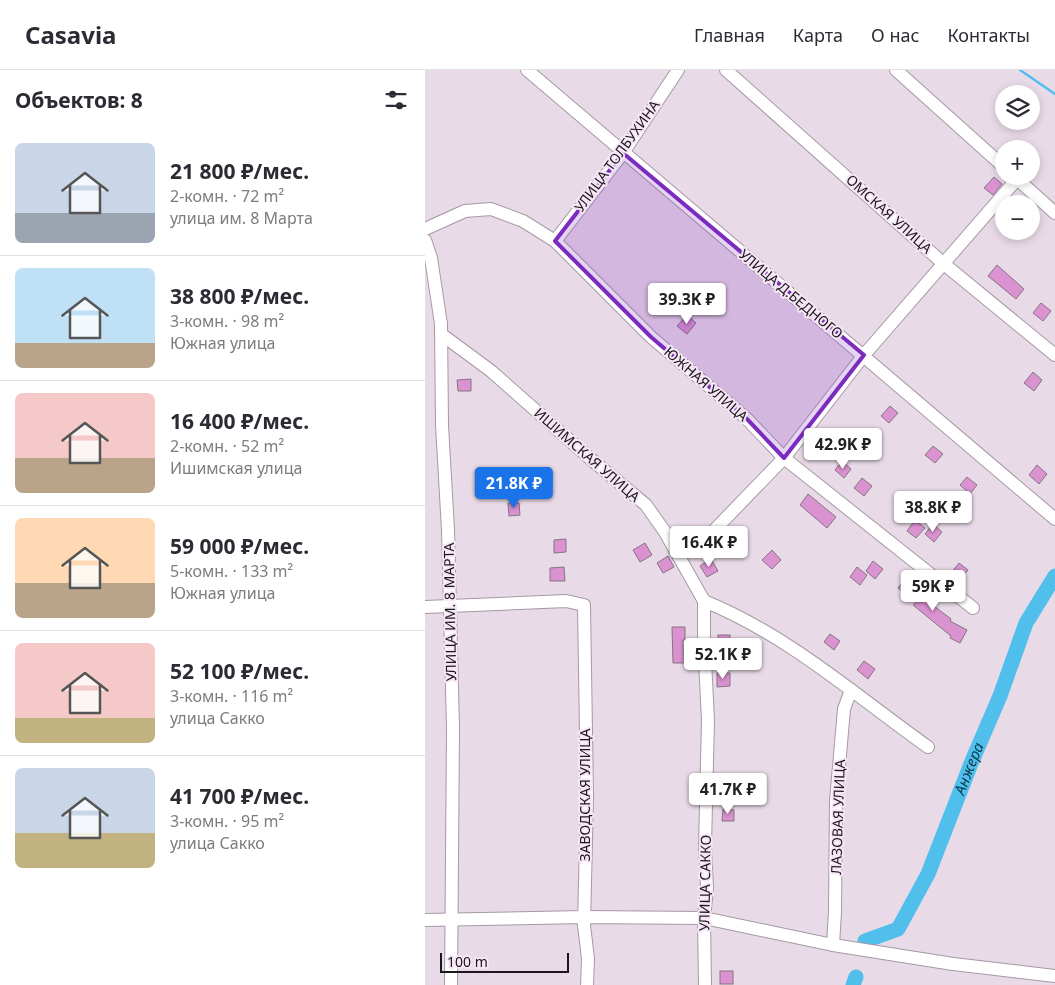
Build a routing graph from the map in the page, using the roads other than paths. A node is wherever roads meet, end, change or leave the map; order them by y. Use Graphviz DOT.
graph roads {
  1 [pos="527,70"];
  2 [pos="678,70"];
  3 [pos="726,70"];
  4 [pos="896,70"];
  5 [pos="623,153"];
  6 [pos="995,159"];
  7 [pos="1009,185"];
  8 [pos="1023,185"];
  9 [pos="1055,213"];
  10 [pos="425,229"];
  11 [pos="425,240"];
  12 [pos="555,241"];
  13 [pos="944,264"];
  14 [pos="441,334"];
  15 [pos="864,355"];
  16 [pos="1055,355"];
  17 [pos="784,458"];
  18 [pos="1055,519"];
  19 [pos="675,550"];
  20 [pos="704,601"];
  21 [pos="449,605"];
  22 [pos="425,607"];
  23 [pos="973,608"];
  24 [pos="851,690"];
  25 [pos="928,748"];
  26 [pos="584,917"];
  27 [pos="704,918"];
  28 [pos="451,919"];
  29 [pos="425,920"];
  30 [pos="833,946"];
  31 [pos="1055,976"];
  32 [pos="451,985"];
  33 [pos="587,985"];
  34 [pos="705,985"];
  1 -- 5 [label="street, УЛИЦА Д.БЕДНОГО"];
  2 -- 5 [label="street, УЛИЦА ТОЛБУХИНА"];
  3 -- 13 [label="street, ОМСКАЯ УЛИЦА"];
  4 -- 6 [label="street"];
  5 -- 12 [label="street, УЛИЦА ТОЛБУХИНА"];
  5 -- 15 [label="street, УЛИЦА Д.БЕДНОГО"];
  7 -- 13 [label="street"];
  8 -- 9 [label="street"];
  10 -- 12 [label="street, ЮЖНАЯ УЛИЦА"];
  11 -- 14 [label="street, УЛИЦА ИМ. 8 МАРТА"];
  12 -- 17 [label="street, ЮЖНАЯ УЛИЦА"];
  13 -- 15 [label="street"];
  13 -- 16 [label="street, ОМСКАЯ УЛИЦА"];
  14 -- 19 [label="street, ИШИМСКАЯ УЛИЦА"];
  14 -- 21 [label="street, УЛИЦА ИМ. 8 МАРТА"];
  15 -- 17 [label="street"];
  15 -- 18 [label="street, УЛИЦА Д.БЕДНОГО"];
  17 -- 19 [label="street"];
  17 -- 23 [label="street, ЮЖНАЯ УЛИЦА"];
  19 -- 20 [label="street, ИШИМСКАЯ УЛИЦА"];
  20 -- 24 [label="street"];
  20 -- 27 [label="street, УЛИЦА САККО"];
  21 -- 22 [label="street"];
  21 -- 26 [label="street, ЗАВОДСКАЯ УЛИЦА"];
  21 -- 28 [label="street, УЛИЦА ИМ. 8 МАРТА"];
  24 -- 25 [label="street"];
  24 -- 30 [label="street, ЛАЗОВАЯ УЛИЦА"];
  26 -- 27 [label="street"];
  26 -- 28 [label="street"];
  26 -- 33 [label="street, ЗАВОДСКАЯ УЛИЦА"];
  27 -- 30 [label="street"];
  27 -- 34 [label="street, УЛИЦА САККО"];
  28 -- 29 [label="street"];
  28 -- 32 [label="street, УЛИЦА ИМ. 8 МАРТА"];
  30 -- 31 [label="street"];
}
